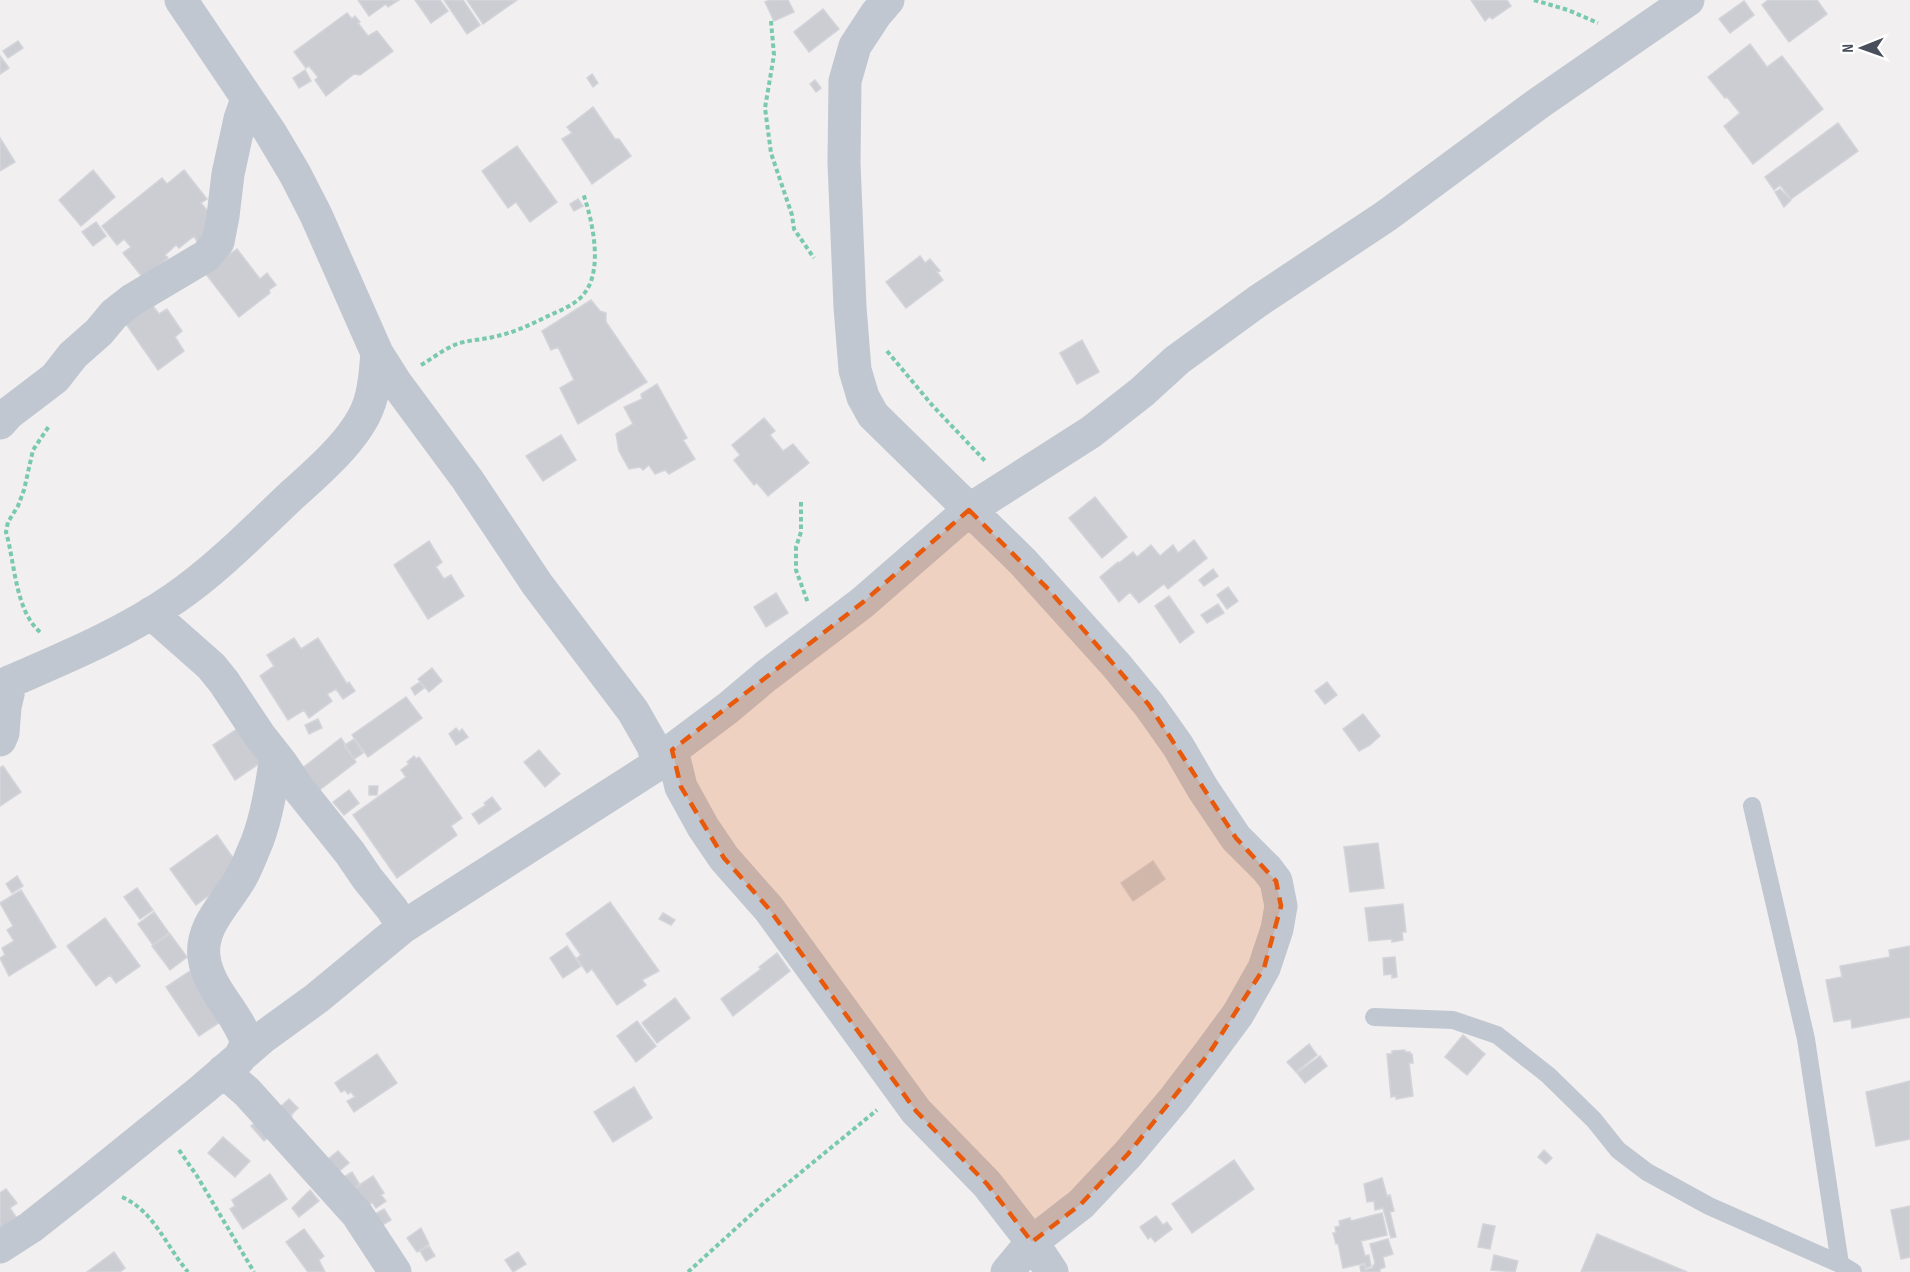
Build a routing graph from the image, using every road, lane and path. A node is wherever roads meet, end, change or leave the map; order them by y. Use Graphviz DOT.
graph roads {
  1 [pos="181,0"];
  2 [pos="888,0"];
  3 [pos="1534,0"];
  4 [pos="1688,0"];
  5 [pos="1629,40"];
  6 [pos="247,99"];
  7 [pos="583,193"];
  8 [pos="377,353"];
  9 [pos="55,378"];
  10 [pos="396,383"];
  11 [pos="0,423"];
  12 [pos="801,502"];
  13 [pos="969,510"];
  14 [pos="6,532"];
  15 [pos="0,534"];
  16 [pos="151,613"];
  17 [pos="826,631"];
  18 [pos="78,651"];
  19 [pos="5,683"];
  20 [pos="0,741"];
  21 [pos="276,756"];
  22 [pos="665,757"];
  23 [pos="1752,806"];
  24 [pos="403,927"];
  25 [pos="1374,1017"];
  26 [pos="231,1065"];
  27 [pos="899,1089"];
  28 [pos="160,1122"];
  29 [pos="88,1182"];
  30 [pos="1032,1242"];
  31 [pos="0,1247"];
  32 [pos="1847,1268"];
  33 [pos="188,1272"];
  34 [pos="254,1272"];
  35 [pos="395,1272"];
  36 [pos="688,1272"];
  37 [pos="1007,1272"];
  38 [pos="1052,1272"];
  1 -- 6 [label="street"];
  2 -- 13 [label="street"];
  3 -- 5 [label="path"];
  4 -- 5 [label="street"];
  5 -- 13 [label="street"];
  6 -- 8 [label="street"];
  6 -- 9 [label="street"];
  7 -- 10 [label="path"];
  8 -- 10 [label="street"];
  8 -- 16 [label="street"];
  9 -- 11 [label="street"];
  9 -- 14 [label="path"];
  10 -- 22 [label="street"];
  12 -- 17 [label="path"];
  13 -- 17 [label="street"];
  13 -- 30 [label="street"];
  14 -- 15 [label="path"];
  14 -- 18 [label="path"];
  16 -- 18 [label="street"];
  16 -- 21 [label="street"];
  17 -- 22 [label="street"];
  18 -- 19 [label="street"];
  19 -- 20 [label="street"];
  21 -- 24 [label="street"];
  21 -- 26 [label="street"];
  22 -- 24 [label="street"];
  22 -- 27 [label="street"];
  23 -- 32 [label="lane"];
  24 -- 26 [label="street"];
  25 -- 32 [label="lane"];
  26 -- 28 [label="street"];
  26 -- 35 [label="street"];
  27 -- 30 [label="street"];
  27 -- 36 [label="path"];
  28 -- 29 [label="street"];
  28 -- 34 [label="path"];
  29 -- 31 [label="street"];
  29 -- 33 [label="path"];
  30 -- 37 [label="street"];
  30 -- 38 [label="street"];
}
